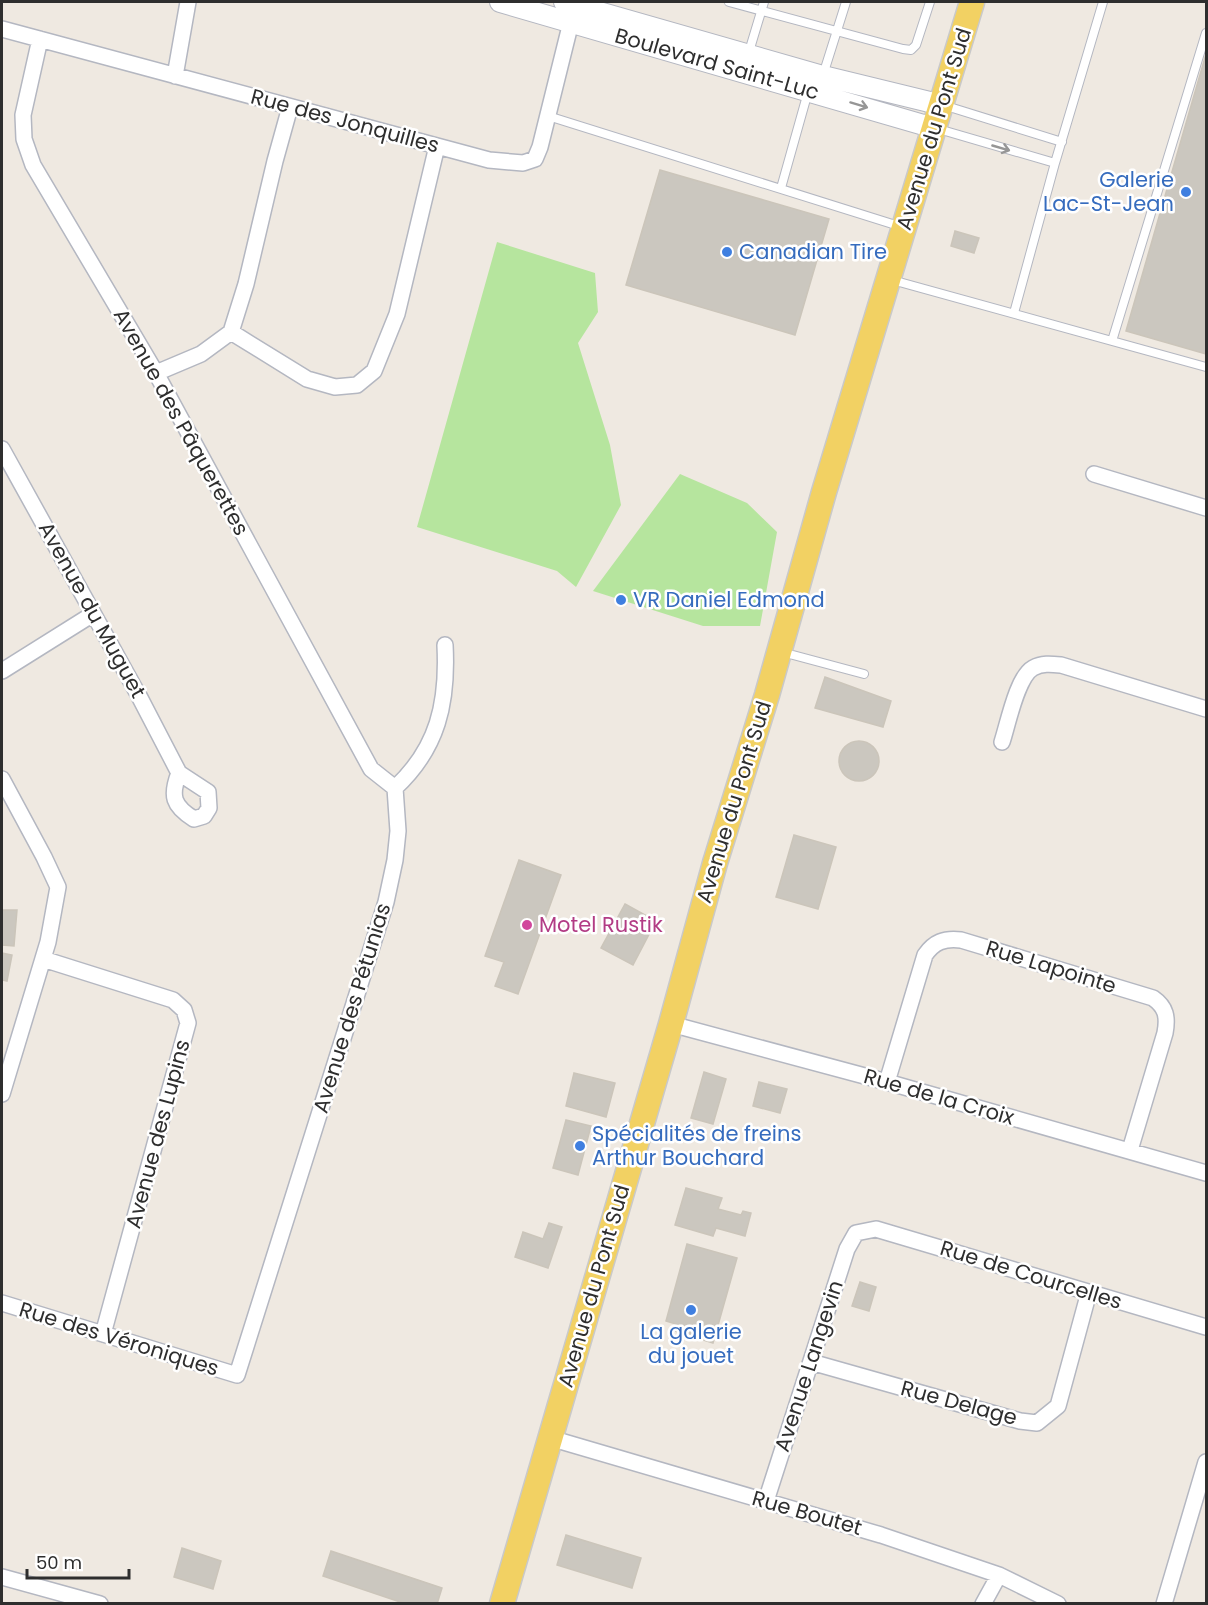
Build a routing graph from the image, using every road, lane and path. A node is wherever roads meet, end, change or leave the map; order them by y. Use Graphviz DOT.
graph roads {
  1 [pos="188,2"];
  2 [pos="500,2"];
  3 [pos="729,2"];
  4 [pos="764,2"];
  5 [pos="846,2"];
  6 [pos="930,2"];
  7 [pos="972,2"];
  8 [pos="984,2"];
  9 [pos="1103,2"];
  10 [pos="571,7"];
  11 [pos="762,10"];
  12 [pos="2,29"];
  13 [pos="837,30"];
  14 [pos="1206,33"];
  15 [pos="40,39"];
  16 [pos="746,63"];
  17 [pos="175,76"];
  18 [pos="823,76"];
  19 [pos="808,90"];
  20 [pos="290,107"];
  21 [pos="948,107"];
  22 [pos="548,116"];
  23 [pos="940,130"];
  24 [pos="1062,142"];
  25 [pos="437,146"];
  26 [pos="1055,163"];
  27 [pos="781,188"];
  28 [pos="904,228"];
  29 [pos="894,281"];
  30 [pos="1014,313"];
  31 [pos="231,332"];
  32 [pos="1112,341"];
  33 [pos="1206,367"];
  34 [pos="156,373"];
  35 [pos="2,449"];
  36 [pos="1094,474"];
  37 [pos="1206,508"];
  38 [pos="93,614"];
  39 [pos="445,645"];
  40 [pos="793,655"];
  41 [pos="2,671"];
  42 [pos="864,674"];
  43 [pos="1206,709"];
  44 [pos="1002,742"];
  45 [pos="179,774"];
  46 [pos="2,778"];
  47 [pos="395,788"];
  48 [pos="43,959"];
  49 [pos="676,1026"];
  50 [pos="887,1082"];
  51 [pos="2,1094"];
  52 [pos="1130,1150"];
  53 [pos="1206,1173"];
  54 [pos="856,1233"];
  55 [pos="1089,1292"];
  56 [pos="2,1303"];
  57 [pos="1206,1327"];
  58 [pos="103,1334"];
  59 [pos="811,1362"];
  60 [pos="237,1375"];
  61 [pos="555,1440"];
  62 [pos="1206,1462"];
  63 [pos="766,1502"];
  64 [pos="999,1575"];
  65 [pos="2,1577"];
  66 [pos="100,1604"];
  67 [pos="502,1604"];
  68 [pos="515,1604"];
  69 [pos="983,1604"];
  70 [pos="1058,1604"];
  71 [pos="1164,1604"];
  1 -- 17 [label="street"];
  2 -- 10 [label="street, Boulevard Saint-Luc"];
  3 -- 11 [label="lane"];
  4 -- 11 [label="lane"];
  5 -- 13 [label="lane"];
  6 -- 13 [label="lane"];
  7 -- 21 [label="main road, Avenue du Pont Sud"];
  8 -- 21 [label="main road, Avenue du Pont Sud"];
  9 -- 24 [label="lane"];
  10 -- 16 [label="street, Boulevard Saint-Luc"];
  10 -- 22 [label="street, Rue des Jonquilles"];
  11 -- 13 [label="lane"];
  11 -- 16 [label="lane"];
  12 -- 15 [label="street, Rue des Jonquilles"];
  13 -- 18 [label="lane"];
  14 -- 32 [label="lane"];
  15 -- 17 [label="street, Rue des Jonquilles"];
  15 -- 34 [label="street, Avenue des Pâquerettes"];
  16 -- 18 [label="street, Boulevard Saint-Luc"];
  16 -- 19 [label="street, Boulevard Saint-Luc"];
  17 -- 20 [label="street, Rue des Jonquilles"];
  18 -- 21 [label="street, Boulevard Saint-Luc"];
  19 -- 23 [label="street, Boulevard Saint-Luc, one-way"];
  19 -- 27 [label="lane"];
  20 -- 25 [label="street, Rue des Jonquilles"];
  20 -- 31 [label="street"];
  21 -- 23 [label="main road, Avenue du Pont Sud"];
  21 -- 24 [label="lane"];
  22 -- 25 [label="street, Rue des Jonquilles"];
  22 -- 27 [label="lane"];
  23 -- 26 [label="lane, one-way"];
  23 -- 28 [label="main road, Avenue du Pont Sud"];
  23 -- 29 [label="main road, Avenue du Pont Sud"];
  24 -- 26 [label="lane"];
  25 -- 31 [label="street"];
  26 -- 30 [label="lane"];
  27 -- 28 [label="lane"];
  28 -- 29 [label="main road, Avenue du Pont Sud"];
  29 -- 30 [label="lane"];
  29 -- 40 [label="main road, Avenue du Pont Sud"];
  29 -- 49 [label="main road, Avenue du Pont Sud"];
  30 -- 32 [label="lane"];
  31 -- 34 [label="street"];
  32 -- 33 [label="lane"];
  34 -- 47 [label="street, Avenue des Pâquerettes"];
  35 -- 38 [label="street, Avenue du Muguet"];
  36 -- 37 [label="street"];
  38 -- 41 [label="street"];
  38 -- 45 [label="street, Avenue du Muguet"];
  39 -- 47 [label="street"];
  40 -- 42 [label="lane"];
  40 -- 49 [label="main road, Avenue du Pont Sud"];
  43 -- 44 [label="street"];
  46 -- 48 [label="street"];
  47 -- 60 [label="street, Avenue des Pétunias"];
  48 -- 51 [label="street"];
  48 -- 58 [label="street, Avenue des Lupins"];
  49 -- 50 [label="street, Rue de la Croix"];
  49 -- 61 [label="main road, Avenue du Pont Sud"];
  50 -- 52 [label="street, Rue de la Croix"];
  50 -- 52 [label="street, Rue Lapointe"];
  52 -- 53 [label="street, Rue de la Croix"];
  54 -- 55 [label="street, Rue de Courcelles"];
  54 -- 59 [label="street, Avenue Langevin"];
  55 -- 57 [label="street, Rue de Courcelles"];
  55 -- 59 [label="street, Rue Delage"];
  56 -- 58 [label="street, Rue des Véroniques"];
  58 -- 60 [label="street, Rue des Véroniques"];
  59 -- 63 [label="street, Avenue Langevin"];
  61 -- 63 [label="street, Rue Boutet"];
  61 -- 67 [label="main road, Avenue du Pont Sud"];
  61 -- 68 [label="main road, Avenue du Pont Sud"];
  62 -- 71 [label="street"];
  63 -- 64 [label="street, Rue Boutet"];
  64 -- 69 [label="street"];
  64 -- 70 [label="street, Rue Boutet"];
  65 -- 66 [label="street"];
}
